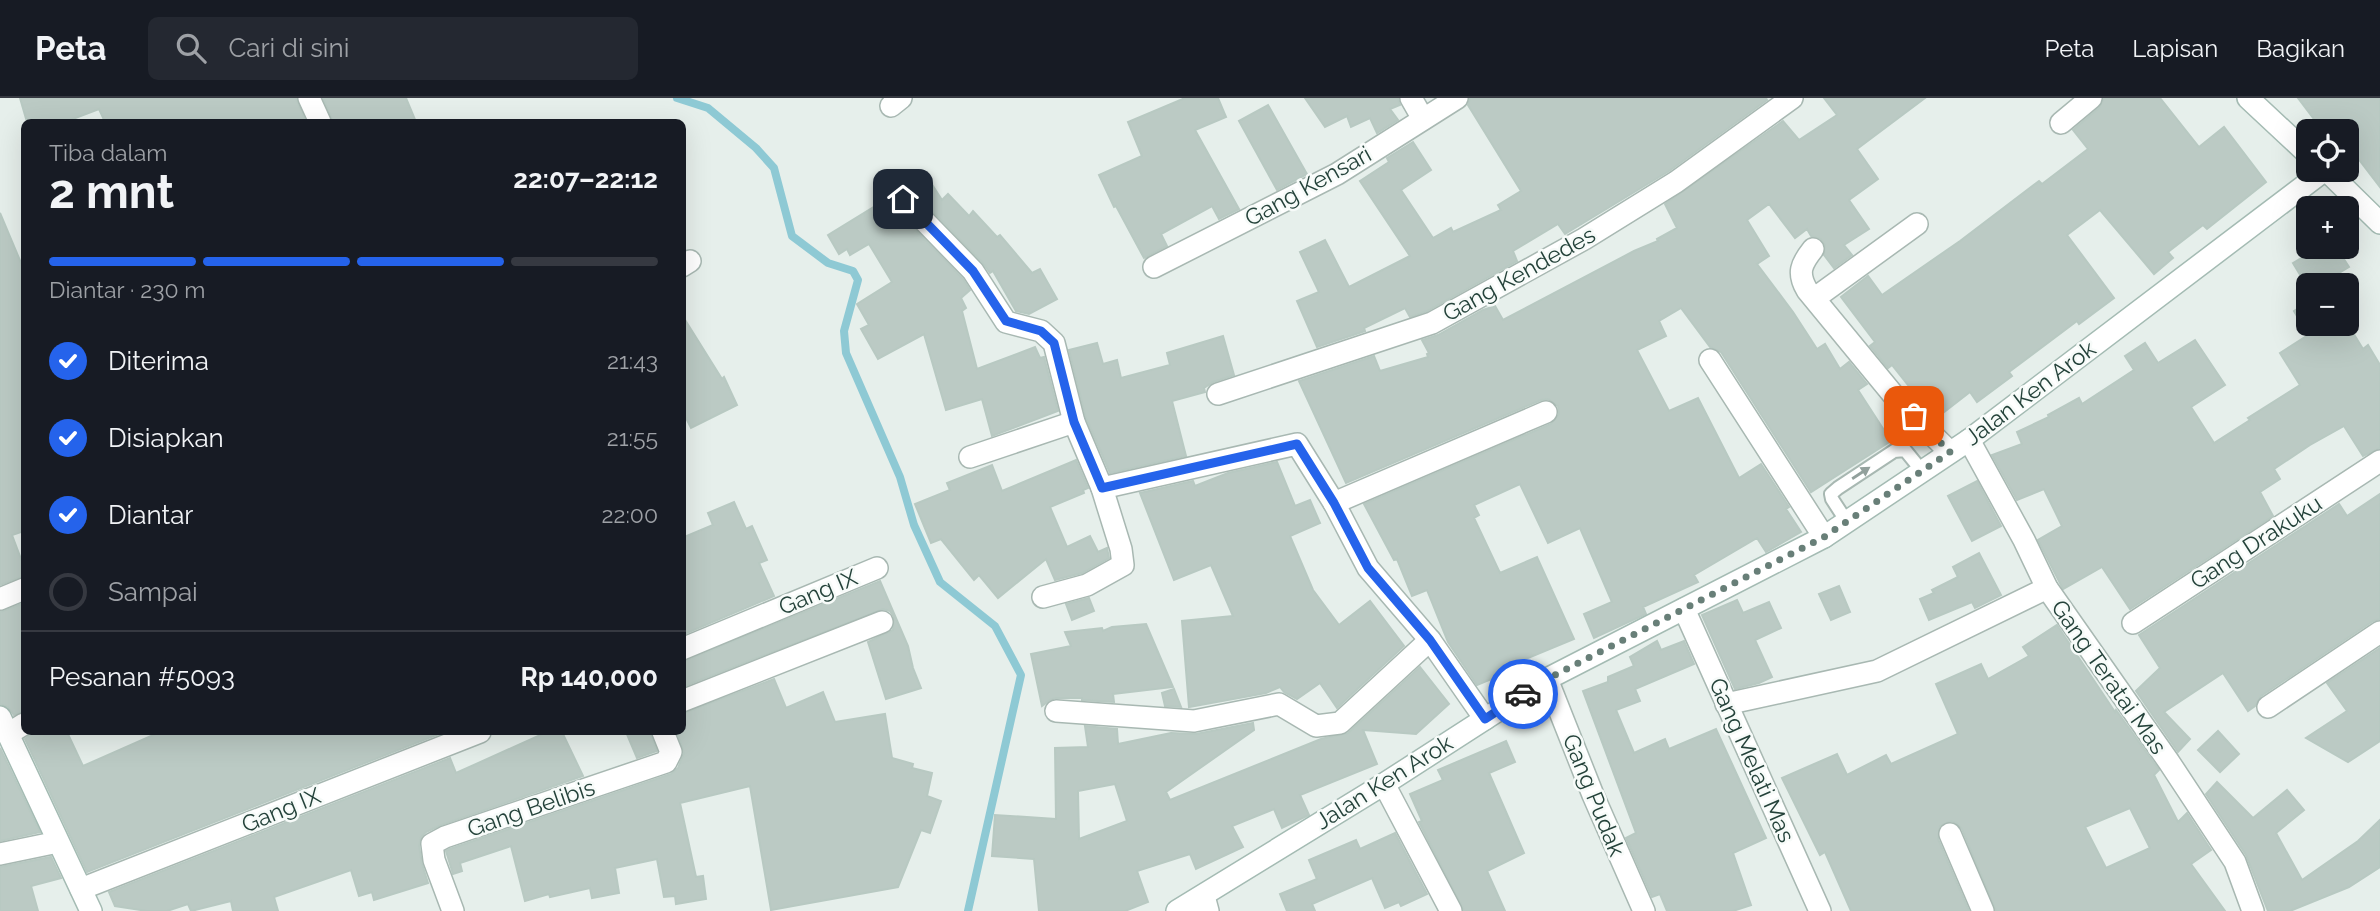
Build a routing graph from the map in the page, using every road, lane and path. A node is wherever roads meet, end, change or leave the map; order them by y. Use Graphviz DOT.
graph roads {
  1 [pos="309,98"];
  2 [pos="1411,98"];
  3 [pos="1457,98"];
  4 [pos="1792,98"];
  5 [pos="2091,98"];
  6 [pos="2248,98"];
  7 [pos="319,119"];
  8 [pos="1423,119"];
  9 [pos="2061,122"];
  10 [pos="2296,143"];
  11 [pos="2310,182"];
  12 [pos="2338,182"];
  13 [pos="903,199"];
  14 [pos="2380,223"];
  15 [pos="1917,224"];
  16 [pos="1813,249"];
  17 [pos="1154,267"];
  18 [pos="1815,298"];
  19 [pos="1710,360"];
  20 [pos="1218,394"];
  21 [pos="1546,412"];
  22 [pos="1074,422"];
  23 [pos="1969,440"];
  24 [pos="1950,452"];
  25 [pos="970,457"];
  26 [pos="2380,461"];
  27 [pos="1922,471"];
  28 [pos="1102,488"];
  29 [pos="1334,503"];
  30 [pos="1847,522"];
  31 [pos="1824,537"];
  32 [pos="877,568"];
  33 [pos="2047,588"];
  34 [pos="21,590"];
  35 [pos="1043,597"];
  36 [pos="0,599"];
  37 [pos="1684,609"];
  38 [pos="882,622"];
  39 [pos="2133,623"];
  40 [pos="2380,632"];
  41 [pos="1430,640"];
  42 [pos="686,647"];
  43 [pos="1547,679"];
  44 [pos="686,699"];
  45 [pos="1726,704"];
  46 [pos="2268,707"];
  47 [pos="1056,711"];
  48 [pos="1485,719"];
  49 [pos="11,725"];
  50 [pos="472,735"];
  51 [pos="664,735"];
  52 [pos="1384,783"];
  53 [pos="1950,834"];
  54 [pos="58,842"];
  55 [pos="0,854"];
  56 [pos="81,889"];
  57 [pos="1206,903"];
  58 [pos="91,911"];
  59 [pos="453,911"];
  60 [pos="1177,911"];
  61 [pos="1451,911"];
  62 [pos="1644,911"];
  63 [pos="1820,911"];
  64 [pos="1983,911"];
  65 [pos="2253,911"];
  1 -- 7 [label="street"];
  2 -- 8 [label="street"];
  3 -- 8 [label="street, Gang Kensari"];
  4 -- 20 [label="street, Gang Kendedes"];
  5 -- 9 [label="street"];
  6 -- 10 [label="street"];
  8 -- 17 [label="street, Gang Kensari"];
  11 -- 23 [label="street, Jalan Ken Arok"];
  12 -- 14 [label="street"];
  13 -- 22 [label="street"];
  15 -- 18 [label="street"];
  16 -- 18 [label="street"];
  18 -- 24 [label="street"];
  19 -- 31 [label="street"];
  21 -- 29 [label="street"];
  22 -- 25 [label="street"];
  22 -- 28 [label="street"];
  23 -- 24 [label="street, Jalan Ken Arok"];
  23 -- 33 [label="street, Gang Teratai Mas"];
  24 -- 27 [label="street, Jalan Ken Arok"];
  26 -- 39 [label="street, Gang Drakuku"];
  27 -- 30 [label="street, Jalan Ken Arok"];
  30 -- 27 [label="lane, one-way"];
  28 -- 29 [label="street"];
  28 -- 35 [label="street"];
  29 -- 41 [label="street"];
  30 -- 31 [label="street, Jalan Ken Arok"];
  31 -- 37 [label="street, Jalan Ken Arok"];
  32 -- 42 [label="street, Gang IX"];
  33 -- 45 [label="street"];
  33 -- 65 [label="street, Gang Teratai Mas"];
  34 -- 36 [label="street"];
  37 -- 43 [label="street, Jalan Ken Arok"];
  37 -- 45 [label="street, Gang Melati Mas"];
  38 -- 44 [label="street"];
  40 -- 46 [label="street"];
  41 -- 47 [label="street"];
  41 -- 48 [label="street"];
  43 -- 48 [label="street, Jalan Ken Arok"];
  43 -- 62 [label="street, Gang Pudak"];
  45 -- 63 [label="street, Gang Melati Mas"];
  48 -- 52 [label="street, Jalan Ken Arok"];
  49 -- 54 [label="street"];
  50 -- 56 [label="street, Gang IX"];
  51 -- 59 [label="street, Gang Belibis"];
  52 -- 57 [label="street, Jalan Ken Arok"];
  52 -- 61 [label="street"];
  53 -- 64 [label="street"];
  54 -- 55 [label="street"];
  54 -- 56 [label="street"];
  56 -- 58 [label="street"];
  57 -- 60 [label="street, Jalan Ken Arok"];
}
